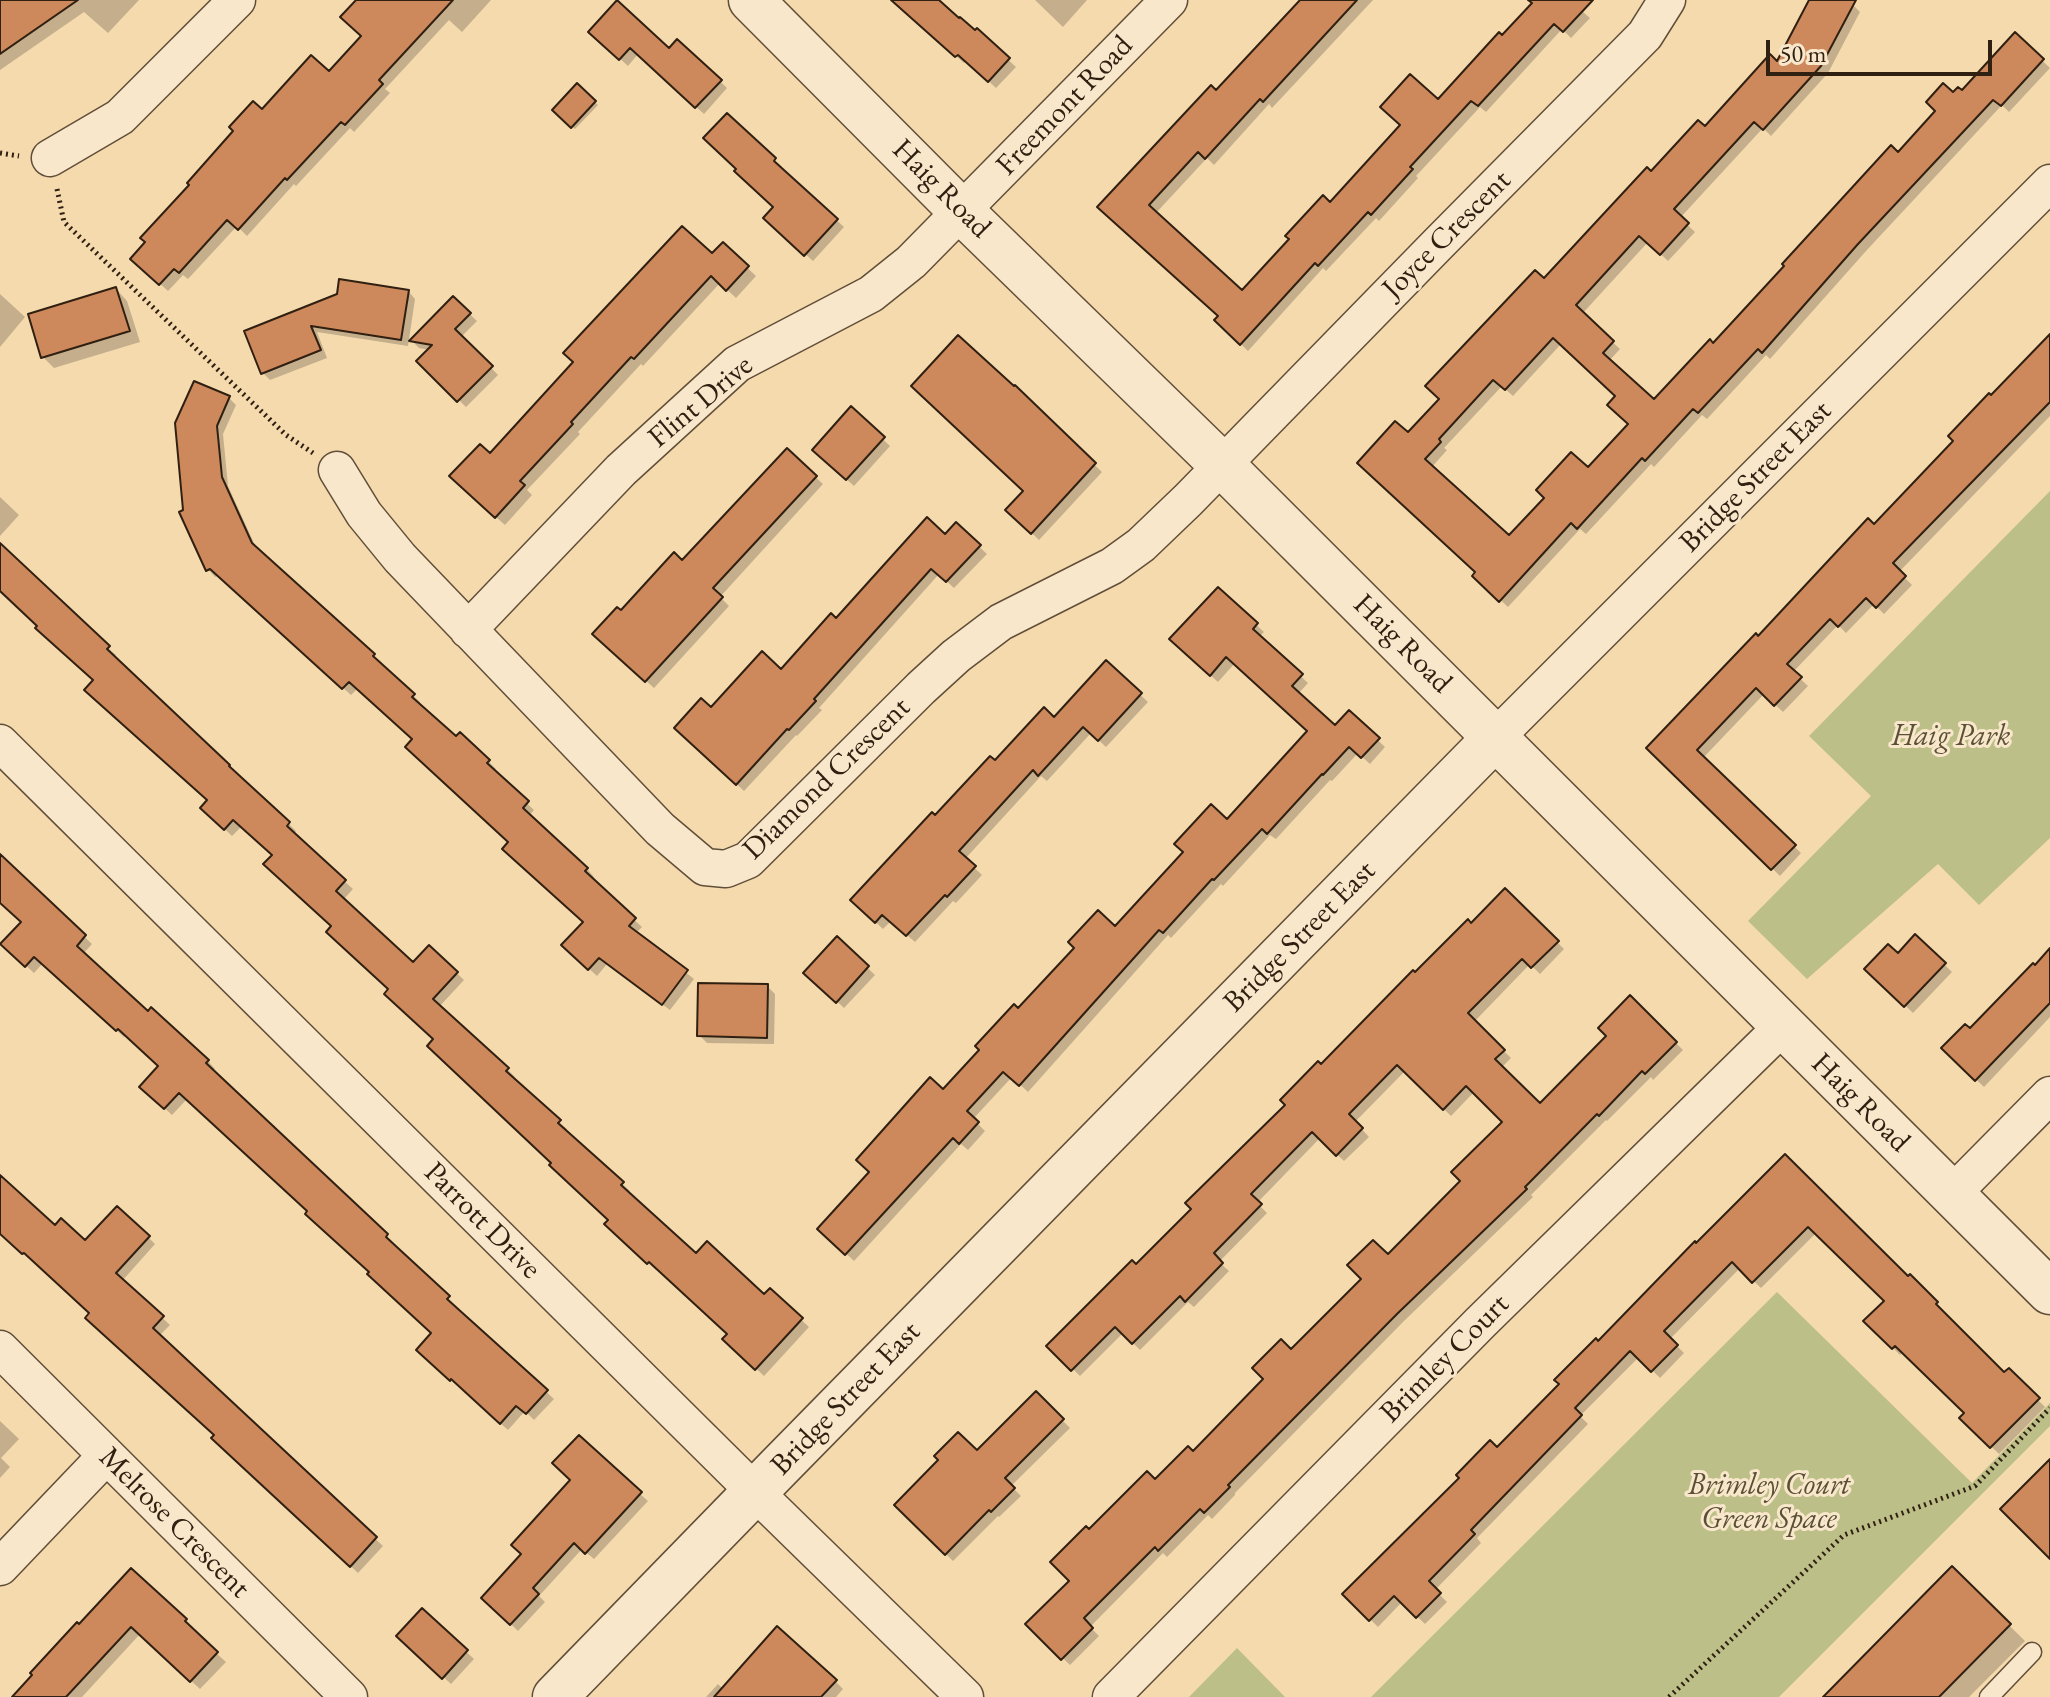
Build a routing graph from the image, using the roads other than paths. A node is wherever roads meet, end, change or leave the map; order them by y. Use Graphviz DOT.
graph roads {
  1 [pos="237,0"];
  2 [pos="751,0"];
  3 [pos="1169,0"];
  4 [pos="1667,0"];
  5 [pos="50,158"];
  6 [pos="2050,183"];
  7 [pos="962,212"];
  8 [pos="1222,465"];
  9 [pos="337,470"];
  10 [pos="468,630"];
  11 [pos="1495,738"];
  12 [pos="0,743"];
  13 [pos="1783,1026"];
  14 [pos="2050,1095"];
  15 [pos="1951,1195"];
  16 [pos="2050,1292"];
  17 [pos="0,1349"];
  18 [pos="106,1456"];
  19 [pos="755,1492"];
  20 [pos="0,1567"];
  21 [pos="2032,1652"];
  22 [pos="349,1697"];
  23 [pos="555,1697"];
  24 [pos="965,1697"];
  25 [pos="1111,1697"];
  26 [pos="1989,1697"];
  1 -- 5 [label="street"];
  2 -- 7 [label="street, Haig Road"];
  3 -- 7 [label="street, Freemont Road"];
  4 -- 8 [label="street, Joyce Crescent"];
  6 -- 11 [label="street, Bridge Street East"];
  7 -- 8 [label="street, Haig Road"];
  7 -- 10 [label="street, Flint Drive"];
  8 -- 10 [label="street, Diamond Crescent"];
  8 -- 11 [label="street, Haig Road"];
  9 -- 10 [label="street, Diamond Crescent"];
  11 -- 13 [label="street, Haig Road"];
  11 -- 19 [label="street, Bridge Street East"];
  12 -- 19 [label="street, Parrott Drive"];
  13 -- 15 [label="street, Haig Road"];
  13 -- 25 [label="street, Brimley Court"];
  14 -- 15 [label="street"];
  15 -- 16 [label="street, Haig Road"];
  17 -- 18 [label="street, Melrose Crescent"];
  18 -- 20 [label="street"];
  18 -- 22 [label="street, Melrose Crescent"];
  19 -- 23 [label="street, Bridge Street East"];
  19 -- 24 [label="street, Parrott Drive"];
  21 -- 26 [label="lane"];
}
